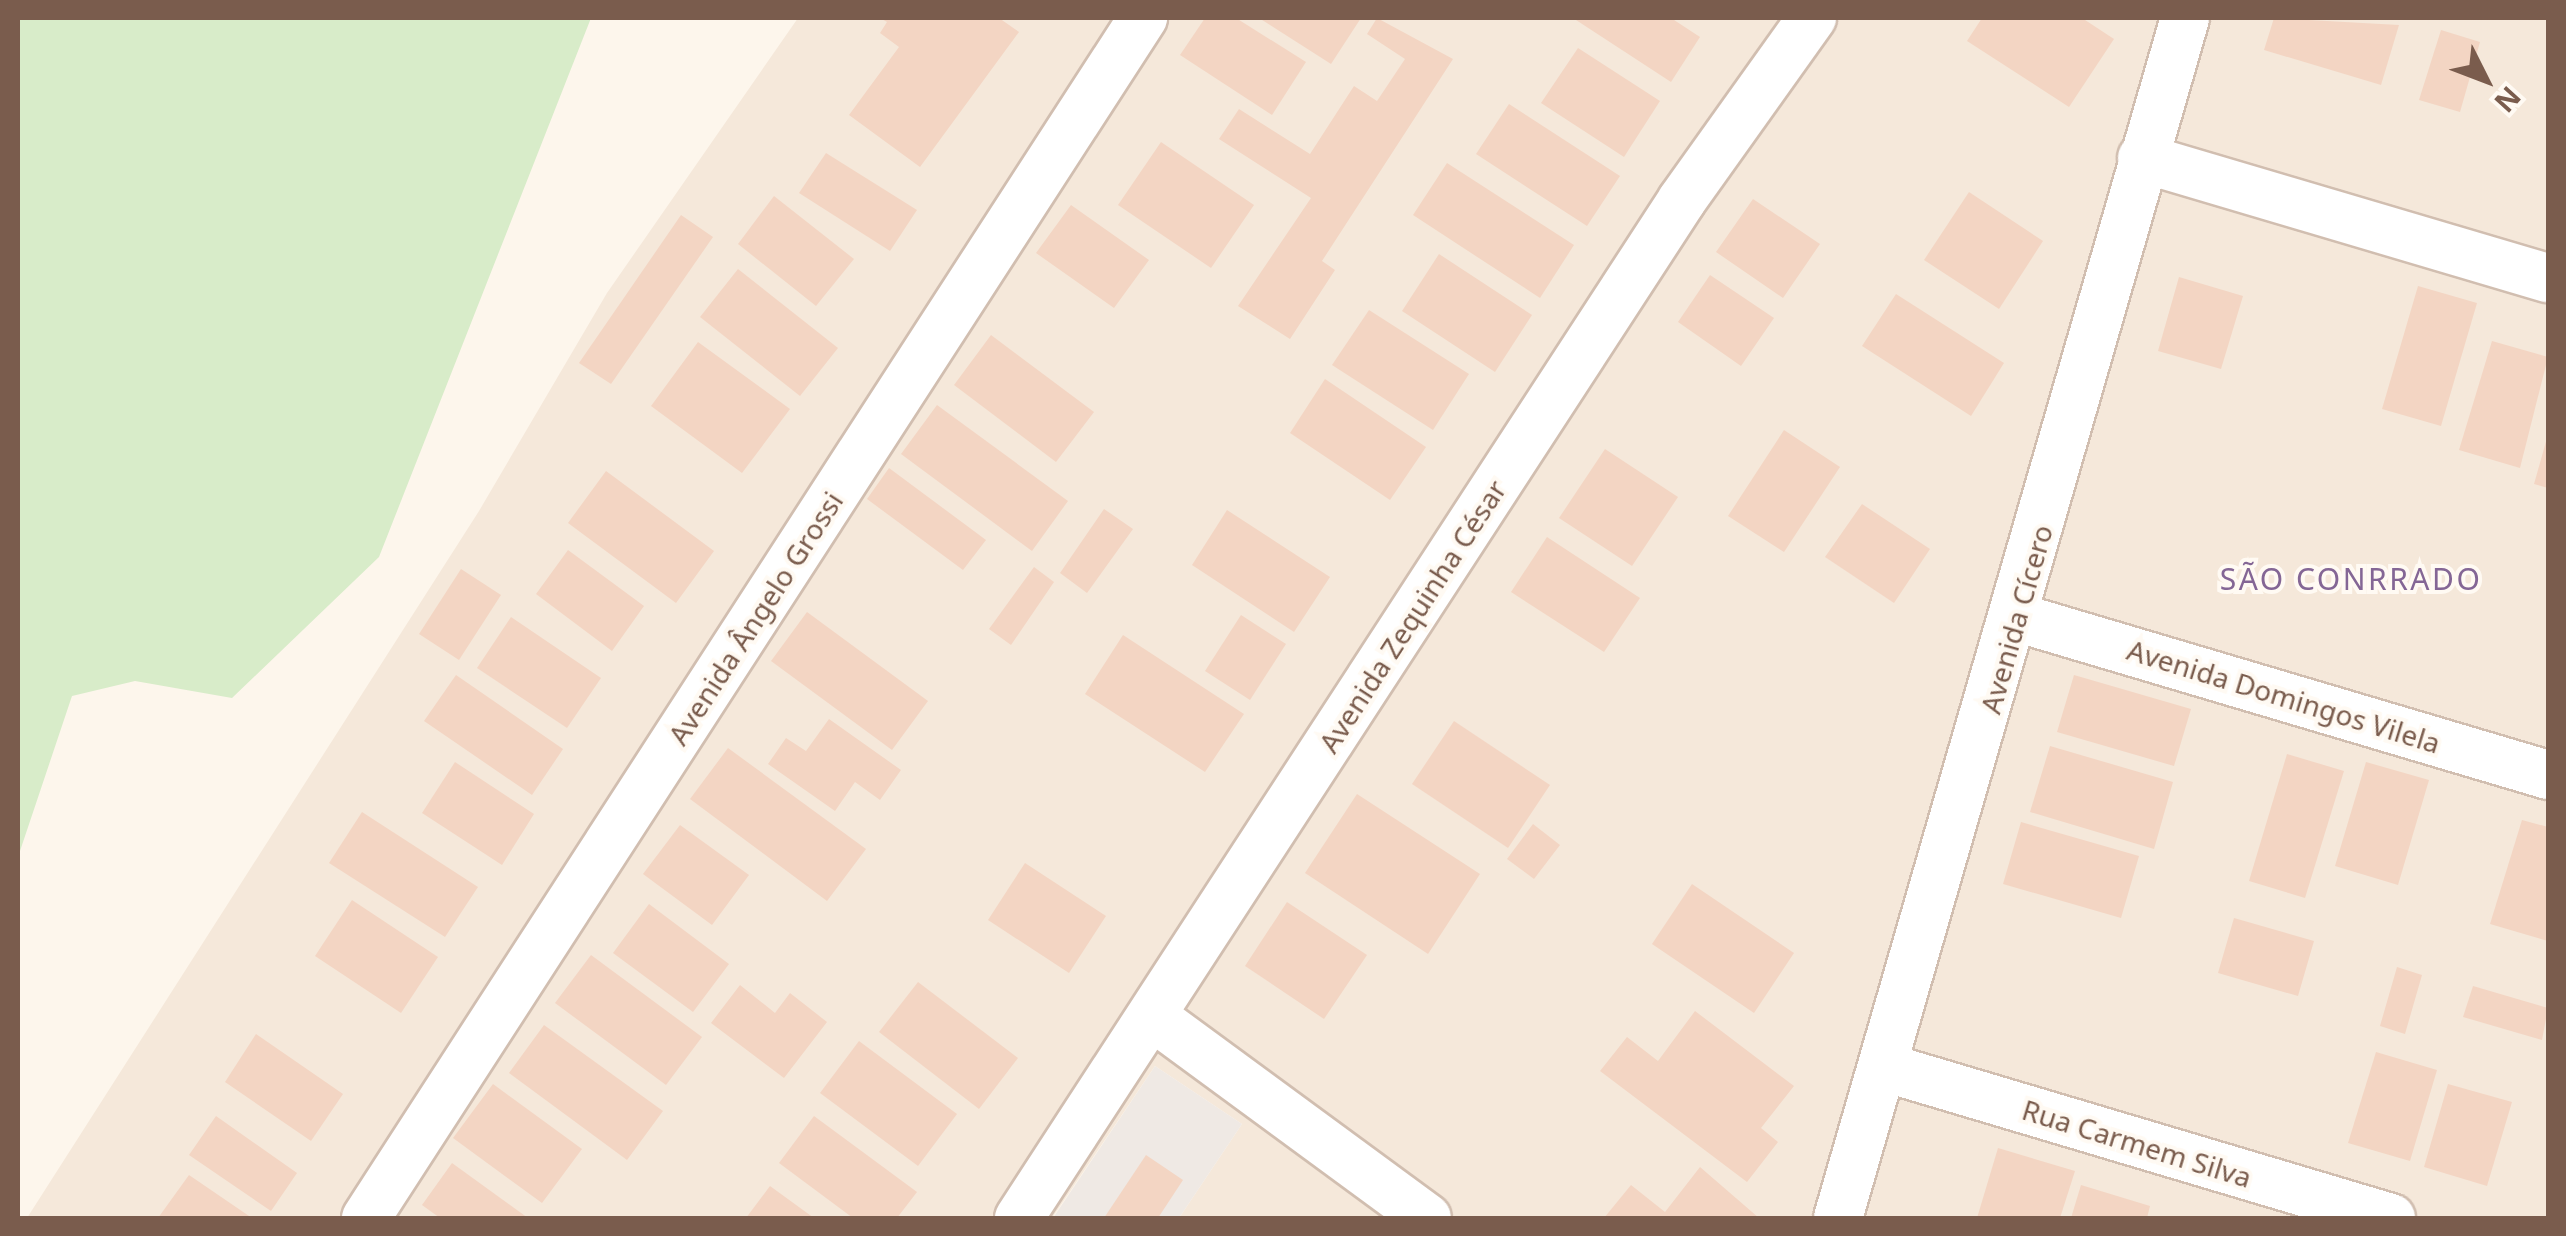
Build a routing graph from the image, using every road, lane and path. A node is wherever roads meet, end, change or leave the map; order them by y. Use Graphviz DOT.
graph roads {
  1 [pos="1143,18"];
  2 [pos="1812,18"];
  3 [pos="2184,18"];
  4 [pos="2142,158"];
  5 [pos="2548,278"];
  6 [pos="2018,618"];
  7 [pos="2548,775"];
  8 [pos="1152,1016"];
  9 [pos="1884,1066"];
  10 [pos="366,1218"];
  11 [pos="1019,1218"];
  12 [pos="1427,1218"];
  13 [pos="1838,1218"];
  14 [pos="2391,1218"];
  1 -- 10 [label="street, Avenida Ângelo Grossi"];
  2 -- 8 [label="street, Avenida Zequinha César"];
  3 -- 4 [label="street, Avenida Cícero"];
  4 -- 5 [label="street"];
  4 -- 6 [label="street, Avenida Cícero"];
  6 -- 7 [label="street, Avenida Domingos Vilela"];
  6 -- 9 [label="street, Avenida Cícero"];
  8 -- 11 [label="street, Avenida Zequinha César"];
  8 -- 12 [label="street"];
  9 -- 13 [label="street, Avenida Cícero"];
  9 -- 14 [label="street, Rua Carmem Silva"];
}
